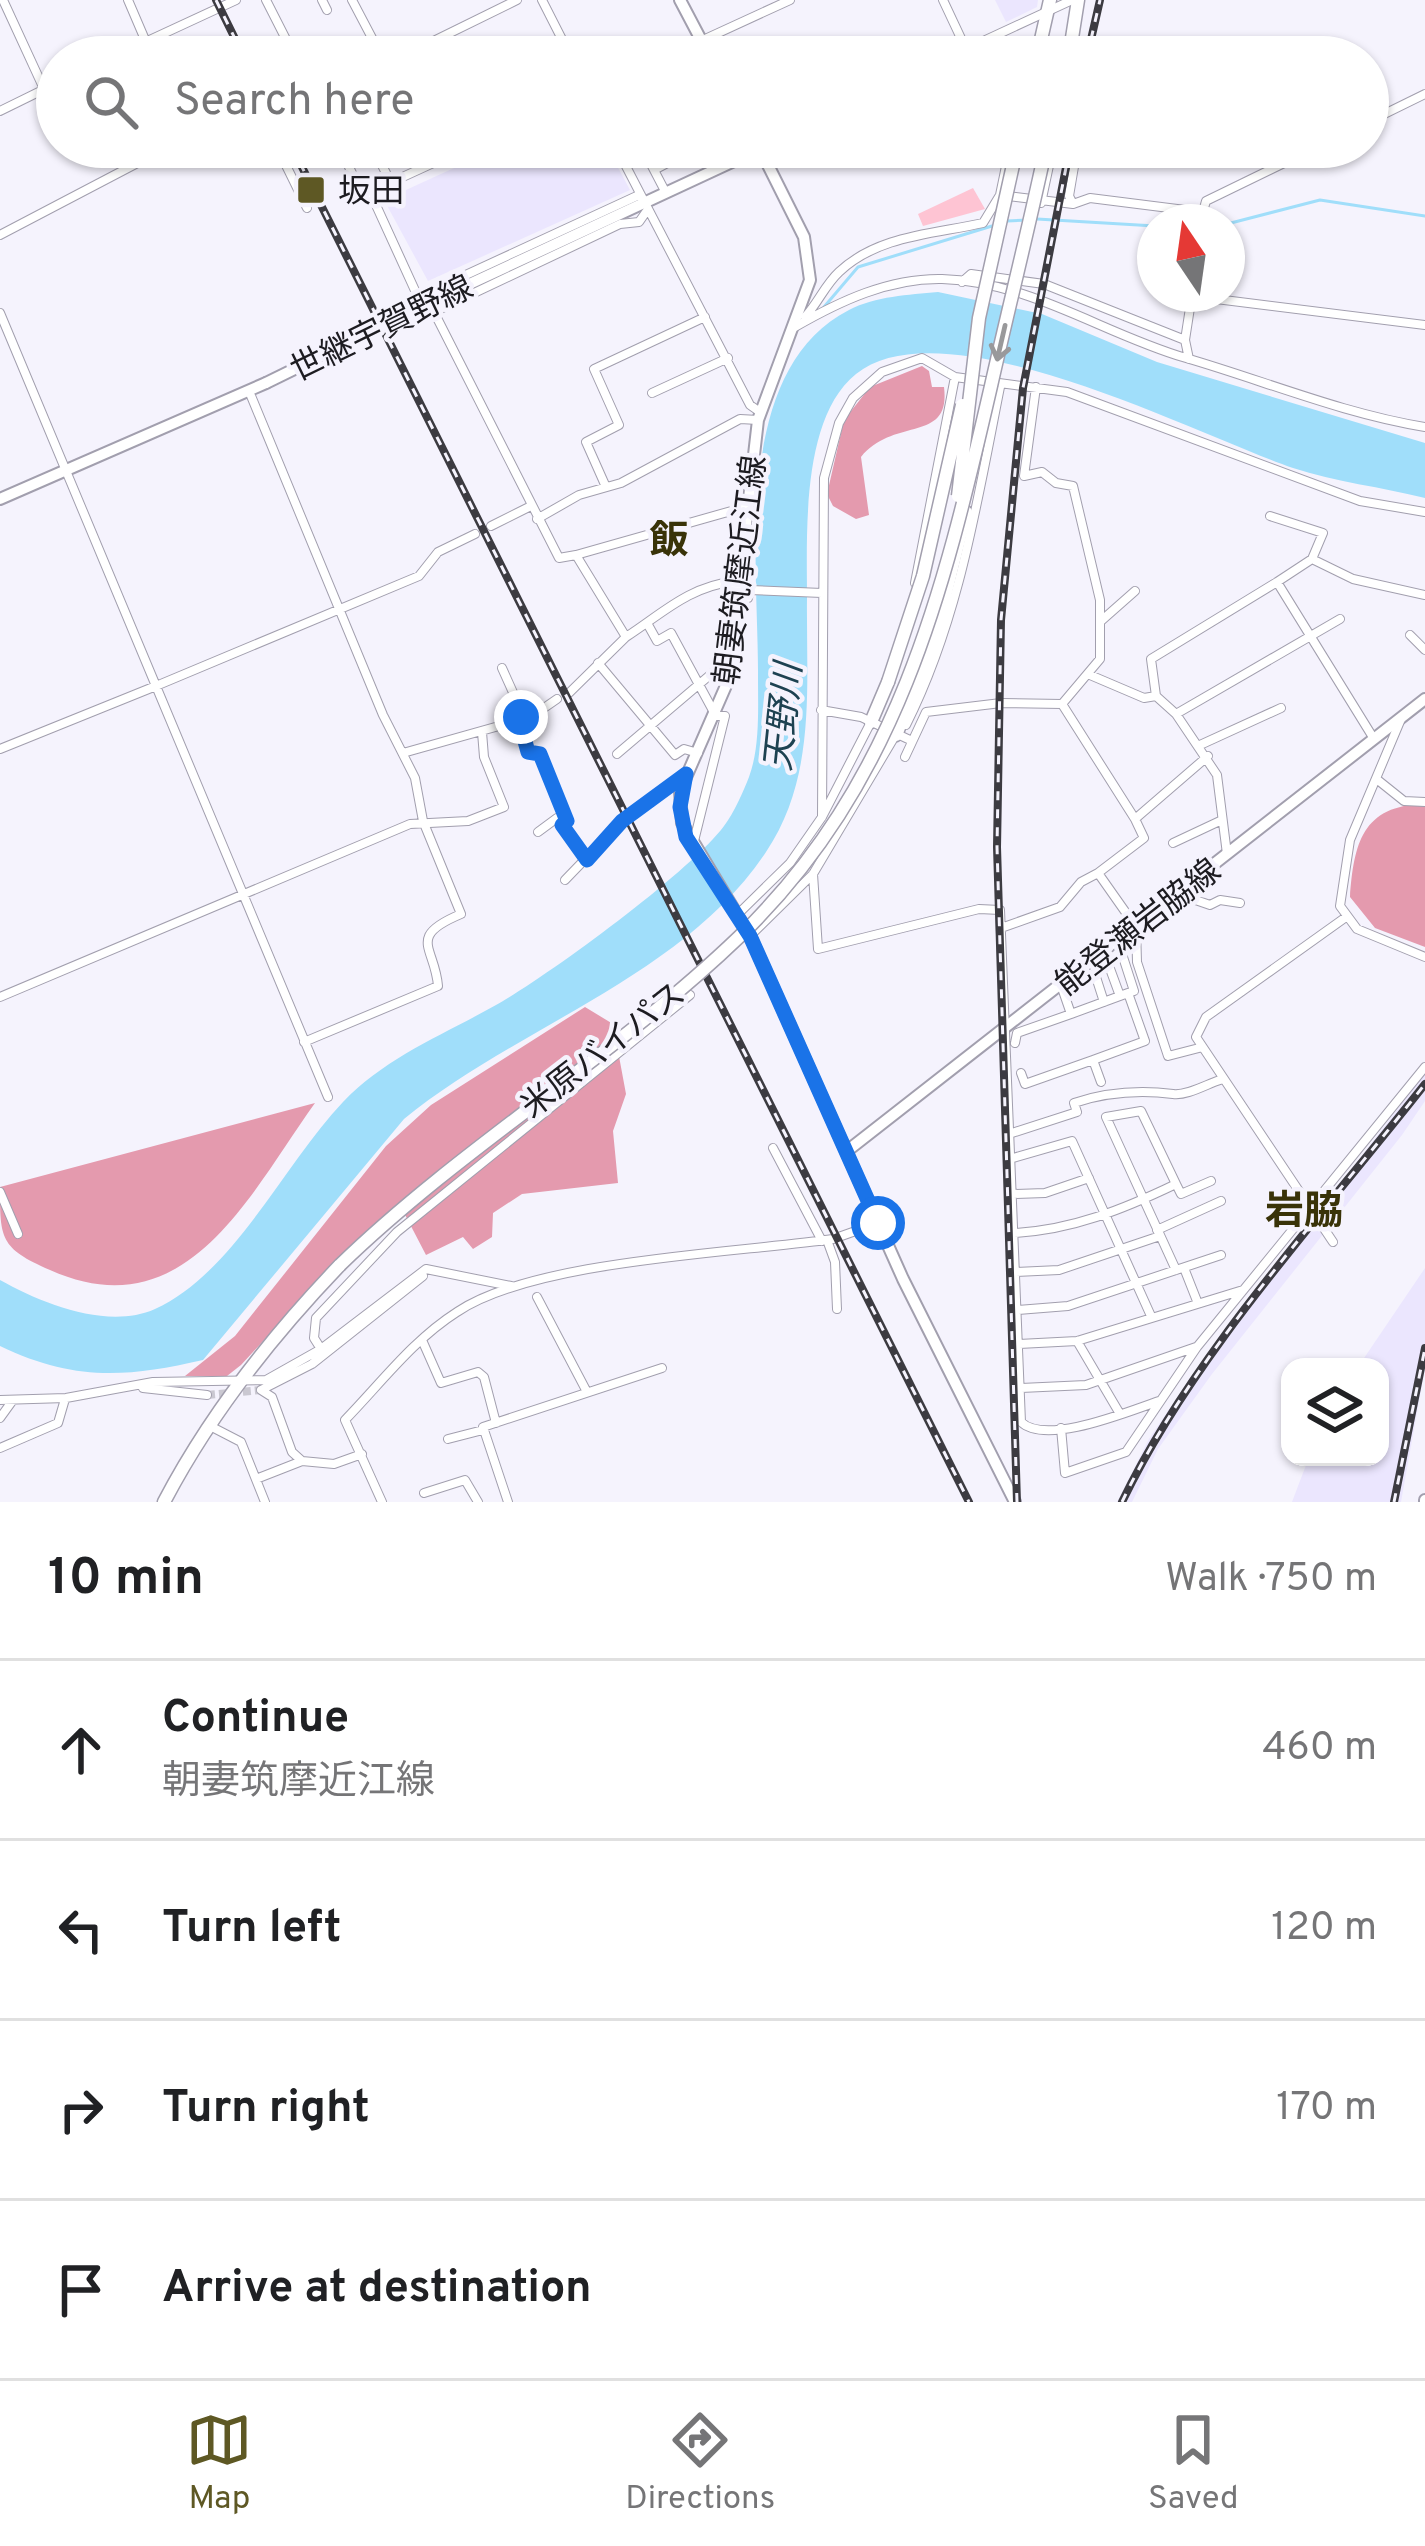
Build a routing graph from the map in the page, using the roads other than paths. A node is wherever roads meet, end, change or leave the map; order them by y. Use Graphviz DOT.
graph roads {
  1 [pos="3,0"];
  2 [pos="128,0"];
  3 [pos="236,0"];
  4 [pos="266,0"];
  5 [pos="352,0"];
  6 [pos="517,0"];
  7 [pos="542,0"];
  8 [pos="680,0"];
  9 [pos="790,0"];
  10 [pos="943,0"];
  11 [pos="1075,0"];
  12 [pos="1048,6"];
  13 [pos="143,36"];
  14 [pos="159,36"];
  15 [pos="284,36"];
  16 [pos="371,36"];
  17 [pos="443,36"];
  18 [pos="560,36"];
  19 [pos="699,36"];
  20 [pos="717,36"];
  21 [pos="960,36"];
  22 [pos="991,36"];
  23 [pos="1041,36"];
  24 [pos="1072,36"];
  25 [pos="36,72"];
  26 [pos="36,93"];
  27 [pos="1425,94"];
  28 [pos="0,111"];
  29 [pos="1389,112"];
  30 [pos="128,168"];
  31 [pos="287,168"];
  32 [pos="349,168"];
  33 [pos="383,168"];
  34 [pos="422,168"];
  35 [pos="626,168"];
  36 [pos="657,168"];
  37 [pos="718,168"];
  38 [pos="770,168"];
  39 [pos="1007,168"];
  40 [pos="1009,168"];
  41 [pos="1045,168"];
  42 [pos="1047,168"];
  43 [pos="1076,168"];
  44 [pos="1274,168"];
  45 [pos="654,170"];
  46 [pos="386,172"];
  47 [pos="405,176"];
  48 [pos="381,188"];
  49 [pos="370,192"];
  50 [pos="666,193"];
  51 [pos="1000,195"];
  52 [pos="643,203"];
  53 [pos="1041,203"];
  54 [pos="1073,204"];
  55 [pos="1205,204"];
  56 [pos="1137,206"];
  57 [pos="307,208"];
  58 [pos="0,235"];
  59 [pos="961,283"];
  60 [pos="418,297"];
  61 [pos="1245,302"];
  62 [pos="435,306"];
  63 [pos="1189,312"];
  64 [pos="0,314"];
  65 [pos="705,317"];
  66 [pos="1425,325"];
  67 [pos="795,327"];
  68 [pos="1185,340"];
  69 [pos="728,358"];
  70 [pos="1189,359"];
  71 [pos="972,363"];
  72 [pos="955,377"];
  73 [pos="1000,387"];
  74 [pos="1036,387"];
  75 [pos="249,391"];
  76 [pos="652,393"];
  77 [pos="759,416"];
  78 [pos="1425,427"];
  79 [pos="974,458"];
  80 [pos="67,471"];
  81 [pos="606,488"];
  82 [pos="0,499"];
  83 [pos="749,506"];
  84 [pos="529,507"];
  85 [pos="1425,512"];
  86 [pos="1270,516"];
  87 [pos="537,519"];
  88 [pos="491,526"];
  89 [pos="475,534"];
  90 [pos="952,538"];
  91 [pos="576,555"];
  92 [pos="1312,559"];
  93 [pos="1277,582"];
  94 [pos="1135,591"];
  95 [pos="819,593"];
  96 [pos="746,594"];
  97 [pos="1425,595"];
  98 [pos="342,608"];
  99 [pos="1340,619"];
  100 [pos="1101,620"];
  101 [pos="647,623"];
  102 [pos="1309,633"];
  103 [pos="1410,634"];
  104 [pos="626,637"];
  105 [pos="1425,650"];
  106 [pos="732,657"];
  107 [pos="598,663"];
  108 [pos="502,668"];
  109 [pos="1090,675"];
  110 [pos="700,679"];
  111 [pos="157,686"];
  112 [pos="569,693"];
  113 [pos="1156,696"];
  114 [pos="1425,699"];
  115 [pos="557,700"];
  116 [pos="1062,704"];
  117 [pos="1281,708"];
  118 [pos="821,710"];
  119 [pos="1176,714"];
  120 [pos="716,716"];
  121 [pos="526,717"];
  122 [pos="1401,719"];
  123 [pos="868,721"];
  124 [pos="649,723"];
  125 [pos="482,733"];
  126 [pos="902,737"];
  127 [pos="1374,740"];
  128 [pos="1200,745"];
  129 [pos="0,749"];
  130 [pos="404,754"];
  131 [pos="617,754"];
  132 [pos="698,754"];
  133 [pos="1208,756"];
  134 [pos="904,757"];
  135 [pos="686,774"];
  136 [pos="1379,782"];
  137 [pos="1425,802"];
  138 [pos="822,817"];
  139 [pos="1135,819"];
  140 [pos="1222,820"];
  141 [pos="423,821"];
  142 [pos="562,825"];
  143 [pos="538,832"];
  144 [pos="1173,843"];
  145 [pos="695,846"];
  146 [pos="1227,855"];
  147 [pos="587,860"];
  148 [pos="1098,873"];
  149 [pos="813,874"];
  150 [pos="566,880"];
  151 [pos="1178,894"];
  152 [pos="242,895"];
  153 [pos="1240,903"];
  154 [pos="734,910"];
  155 [pos="1346,917"];
  156 [pos="1136,927"];
  157 [pos="1001,928"];
  158 [pos="750,936"];
  159 [pos="1123,957"];
  160 [pos="1425,958"];
  161 [pos="1109,966"];
  162 [pos="1095,974"];
  163 [pos="1061,986"];
  164 [pos="690,995"];
  165 [pos="1124,995"];
  166 [pos="0,998"];
  167 [pos="1104,1002"];
  168 [pos="1071,1013"];
  169 [pos="1005,1029"];
  170 [pos="304,1042"];
  171 [pos="1015,1043"];
  172 [pos="1199,1048"];
  173 [pos="1093,1060"];
  174 [pos="1425,1067"];
  175 [pos="1021,1073"];
  176 [pos="1220,1080"];
  177 [pos="1100,1082"];
  178 [pos="328,1097"];
  179 [pos="1012,1133"];
  180 [pos="773,1148"];
  181 [pos="848,1151"];
  182 [pos="1013,1158"];
  183 [pos="1090,1178"];
  184 [pos="1211,1180"];
  185 [pos="1176,1184"];
  186 [pos="0,1192"];
  187 [pos="1013,1194"];
  188 [pos="1145,1198"];
  189 [pos="1221,1201"];
  190 [pos="1311,1212"];
  191 [pos="1106,1214"];
  192 [pos="878,1223"];
  193 [pos="1014,1233"];
  194 [pos="1159,1233"];
  195 [pos="18,1234"];
  196 [pos="824,1240"];
  197 [pos="1333,1242"];
  198 [pos="1121,1249"];
  199 [pos="1220,1256"];
  200 [pos="426,1269"];
  201 [pos="1180,1269"];
  202 [pos="1015,1272"];
  203 [pos="1137,1283"];
  204 [pos="512,1286"];
  205 [pos="1244,1290"];
  206 [pos="537,1298"];
  207 [pos="1197,1301"];
  208 [pos="837,1309"];
  209 [pos="1018,1310"];
  210 [pos="1151,1316"];
  211 [pos="422,1340"];
  212 [pos="1077,1340"];
  213 [pos="1019,1344"];
  214 [pos="1198,1347"];
  215 [pos="321,1349"];
  216 [pos="662,1368"];
  217 [pos="1101,1378"];
  218 [pos="238,1384"];
  219 [pos="130,1387"];
  220 [pos="1021,1388"];
  221 [pos="587,1392"];
  222 [pos="207,1395"];
  223 [pos="66,1398"];
  224 [pos="14,1400"];
  225 [pos="1,1401"];
  226 [pos="1159,1401"];
  227 [pos="1120,1414"];
  228 [pos="0,1418"];
  229 [pos="496,1423"];
  230 [pos="209,1426"];
  231 [pos="1060,1428"];
  232 [pos="483,1430"];
  233 [pos="448,1439"];
  234 [pos="0,1448"];
  235 [pos="362,1454"];
  236 [pos="302,1461"];
  237 [pos="256,1479"];
  238 [pos="1004,1482"];
  239 [pos="424,1493"];
  240 [pos="164,1502"];
  241 [pos="265,1502"];
  242 [pos="382,1502"];
  243 [pos="478,1502"];
  244 [pos="508,1502"];
  245 [pos="1002,1502"];
  246 [pos="1015,1502"];
  1 -- 25 [label="street"];
  2 -- 13 [label="street"];
  3 -- 14 [label="street"];
  4 -- 15 [label="street"];
  5 -- 16 [label="street"];
  6 -- 17 [label="street"];
  7 -- 18 [label="street"];
  8 -- 19 [label="main road"];
  9 -- 20 [label="street"];
  10 -- 21 [label="street"];
  11 -- 12 [label="street"];
  11 -- 24 [label="highway"];
  12 -- 22 [label="street"];
  12 -- 23 [label="highway"];
  26 -- 28 [label="street"];
  27 -- 29 [label="street"];
  30 -- 58 [label="street"];
  31 -- 57 [label="street"];
  32 -- 49 [label="street"];
  33 -- 46 [label="street"];
  34 -- 47 [label="street"];
  35 -- 52 [label="street"];
  36 -- 45 [label="street"];
  37 -- 50 [label="main road, 世継宇賀野線"];
  38 -- 67 [label="main road, 朝妻筑摩近江線"];
  39 -- 51 [label="street"];
  40 -- 71 [label="highway, 米原バイパス, bridge"];
  41 -- 79 [label="highway, 米原バイパス, one-way, bridge"];
  42 -- 53 [label="street"];
  43 -- 54 [label="street"];
  44 -- 55 [label="street"];
  45 -- 50 [label="street"];
  46 -- 47 [label="street"];
  46 -- 48 [label="street"];
  47 -- 48 [label="street"];
  48 -- 49 [label="street"];
  49 -- 60 [label="street"];
  50 -- 52 [label="main road, 世継宇賀野線"];
  51 -- 53 [label="street"];
  51 -- 67 [label="street"];
  52 -- 60 [label="street"];
  52 -- 62 [label="main road, 世継宇賀野線"];
  52 -- 65 [label="street"];
  53 -- 54 [label="street"];
  54 -- 56 [label="street"];
  59 -- 67 [label="street"];
  59 -- 68 [label="street"];
  59 -- 70 [label="street"];
  60 -- 62 [label="street"];
  61 -- 66 [label="street"];
  62 -- 75 [label="main road, 世継宇賀野線, bridge"];
  62 -- 84 [label="street"];
  63 -- 68 [label="street"];
  64 -- 80 [label="street"];
  65 -- 69 [label="street"];
  65 -- 81 [label="street"];
  67 -- 77 [label="main road, 朝妻筑摩近江線"];
  68 -- 70 [label="street"];
  69 -- 76 [label="street"];
  69 -- 77 [label="street"];
  70 -- 78 [label="street"];
  71 -- 90 [label="highway, 米原バイパス, bridge"];
  71 -- 123 [label="highway, bridge"];
  72 -- 73 [label="street"];
  72 -- 95 [label="street"];
  72 -- 123 [label="street"];
  73 -- 74 [label="street"];
  73 -- 126 [label="street"];
  74 -- 85 [label="street"];
  74 -- 100 [label="street"];
  75 -- 80 [label="main road, 世継宇賀野線"];
  75 -- 98 [label="street"];
  77 -- 81 [label="street"];
  77 -- 83 [label="main road, 朝妻筑摩近江線"];
  79 -- 90 [label="highway, 米原バイパス, bridge"];
  79 -- 126 [label="highway, bridge"];
  80 -- 82 [label="main road, 世継宇賀野線"];
  80 -- 111 [label="street"];
  81 -- 87 [label="street"];
  83 -- 91 [label="street"];
  83 -- 96 [label="main road, 朝妻筑摩近江線"];
  84 -- 87 [label="street"];
  84 -- 88 [label="street"];
  86 -- 92 [label="street"];
  87 -- 91 [label="street"];
  89 -- 98 [label="street"];
  90 -- 218 [label="highway, 米原バイパス, bridge"];
  91 -- 104 [label="street"];
  92 -- 93 [label="street"];
  92 -- 97 [label="street"];
  93 -- 102 [label="street"];
  93 -- 113 [label="street"];
  94 -- 100 [label="street"];
  95 -- 96 [label="street"];
  95 -- 118 [label="street"];
  96 -- 101 [label="street"];
  96 -- 106 [label="main road, 朝妻筑摩近江線"];
  98 -- 111 [label="street"];
  98 -- 130 [label="street"];
  99 -- 102 [label="street"];
  100 -- 109 [label="street"];
  101 -- 104 [label="street"];
  101 -- 110 [label="street"];
  102 -- 119 [label="street"];
  102 -- 127 [label="street"];
  103 -- 105 [label="street"];
  104 -- 107 [label="street"];
  106 -- 110 [label="street"];
  106 -- 120 [label="main road, 朝妻筑摩近江線"];
  107 -- 112 [label="street"];
  107 -- 124 [label="street"];
  108 -- 121 [label="street"];
  109 -- 113 [label="street"];
  109 -- 116 [label="street"];
  110 -- 120 [label="street"];
  110 -- 124 [label="street"];
  111 -- 129 [label="street"];
  111 -- 152 [label="street"];
  113 -- 119 [label="street"];
  114 -- 122 [label="main road, 能登瀬岩脇線"];
  115 -- 121 [label="street"];
  116 -- 126 [label="street"];
  116 -- 139 [label="street"];
  117 -- 128 [label="street"];
  118 -- 123 [label="street"];
  118 -- 138 [label="street"];
  119 -- 128 [label="street"];
  120 -- 132 [label="main road, 朝妻筑摩近江線"];
  120 -- 145 [label="street"];
  121 -- 125 [label="street"];
  121 -- 142 [label="street"];
  122 -- 127 [label="main road, 能登瀬岩脇線"];
  122 -- 136 [label="street"];
  123 -- 126 [label="street"];
  123 -- 138 [label="street"];
  124 -- 131 [label="street"];
  124 -- 132 [label="street"];
  125 -- 130 [label="street"];
  125 -- 141 [label="street"];
  126 -- 134 [label="street"];
  126 -- 149 [label="street"];
  127 -- 146 [label="main road, 能登瀬岩脇線"];
  128 -- 133 [label="street"];
  130 -- 141 [label="street"];
  132 -- 135 [label="main road, 朝妻筑摩近江線"];
  133 -- 139 [label="street"];
  133 -- 140 [label="street"];
  135 -- 145 [label="main road"];
  135 -- 147 [label="street"];
  136 -- 137 [label="street"];
  136 -- 155 [label="street"];
  138 -- 154 [label="street"];
  139 -- 148 [label="street"];
  140 -- 144 [label="street"];
  140 -- 146 [label="street"];
  141 -- 152 [label="street"];
  141 -- 170 [label="street"];
  142 -- 143 [label="street"];
  142 -- 147 [label="street"];
  145 -- 154 [label="main road"];
  146 -- 151 [label="main road, 能登瀬岩脇線"];
  147 -- 150 [label="street"];
  148 -- 156 [label="street"];
  148 -- 157 [label="street"];
  149 -- 157 [label="street"];
  149 -- 158 [label="street"];
  151 -- 153 [label="street"];
  151 -- 156 [label="main road, 能登瀬岩脇線"];
  152 -- 166 [label="street"];
  152 -- 170 [label="street"];
  154 -- 158 [label="main road"];
  155 -- 160 [label="street"];
  155 -- 172 [label="street"];
  156 -- 163 [label="main road, 能登瀬岩脇線"];
  156 -- 172 [label="street"];
  157 -- 169 [label="street"];
  158 -- 181 [label="main road"];
  159 -- 165 [label="street"];
  161 -- 165 [label="street"];
  162 -- 167 [label="street"];
  163 -- 168 [label="street"];
  163 -- 169 [label="main road, 能登瀬岩脇線"];
  164 -- 215 [label="street"];
  165 -- 167 [label="street"];
  165 -- 173 [label="street"];
  167 -- 168 [label="street"];
  168 -- 171 [label="street"];
  169 -- 179 [label="street"];
  169 -- 181 [label="main road, 能登瀬岩脇線"];
  170 -- 178 [label="street"];
  172 -- 176 [label="street"];
  173 -- 175 [label="street"];
  173 -- 177 [label="street"];
  174 -- 190 [label="street"];
  176 -- 179 [label="street"];
  176 -- 190 [label="street"];
  179 -- 182 [label="street"];
  180 -- 196 [label="street"];
  181 -- 192 [label="main road"];
  182 -- 183 [label="street"];
  182 -- 187 [label="street"];
  183 -- 187 [label="street"];
  183 -- 191 [label="street"];
  184 -- 185 [label="street"];
  185 -- 188 [label="street"];
  185 -- 188 [label="street"];
  186 -- 195 [label="street"];
  187 -- 193 [label="street"];
  188 -- 191 [label="street"];
  188 -- 194 [label="street"];
  189 -- 194 [label="street"];
  190 -- 197 [label="street"];
  190 -- 205 [label="street"];
  191 -- 193 [label="street"];
  191 -- 198 [label="street"];
  192 -- 196 [label="street"];
  192 -- 238 [label="main road"];
  193 -- 202 [label="street"];
  194 -- 198 [label="street"];
  194 -- 201 [label="street"];
  196 -- 204 [label="street"];
  196 -- 208 [label="street"];
  198 -- 202 [label="street"];
  198 -- 203 [label="street"];
  199 -- 201 [label="street"];
  200 -- 204 [label="street"];
  200 -- 215 [label="street"];
  200 -- 236 [label="street"];
  201 -- 203 [label="street"];
  201 -- 207 [label="street"];
  202 -- 209 [label="street"];
  203 -- 209 [label="street"];
  203 -- 210 [label="street"];
  204 -- 211 [label="street"];
  205 -- 207 [label="street"];
  205 -- 214 [label="street"];
  206 -- 221 [label="street"];
  207 -- 210 [label="street"];
  209 -- 213 [label="street"];
  210 -- 212 [label="street"];
  211 -- 229 [label="street"];
  211 -- 235 [label="street"];
  212 -- 213 [label="street"];
  212 -- 217 [label="street"];
  213 -- 220 [label="street"];
  214 -- 217 [label="street"];
  214 -- 226 [label="street"];
  215 -- 218 [label="street"];
  216 -- 221 [label="street"];
  217 -- 220 [label="street"];
  217 -- 227 [label="street"];
  218 -- 219 [label="street"];
  218 -- 230 [label="highway, 米原バイパス"];
  219 -- 222 [label="street"];
  219 -- 223 [label="street"];
  220 -- 231 [label="street"];
  221 -- 229 [label="street"];
  223 -- 224 [label="street"];
  223 -- 234 [label="street"];
  224 -- 225 [label="street"];
  224 -- 228 [label="street"];
  226 -- 227 [label="street"];
  226 -- 231 [label="street"];
  227 -- 231 [label="street"];
  229 -- 232 [label="street"];
  230 -- 237 [label="street"];
  230 -- 240 [label="highway, 米原バイパス"];
  232 -- 233 [label="street"];
  232 -- 244 [label="street"];
  235 -- 236 [label="street"];
  235 -- 242 [label="street"];
  236 -- 237 [label="street"];
  237 -- 241 [label="street"];
  238 -- 245 [label="main road"];
  238 -- 246 [label="main road"];
  239 -- 243 [label="street"];
}
